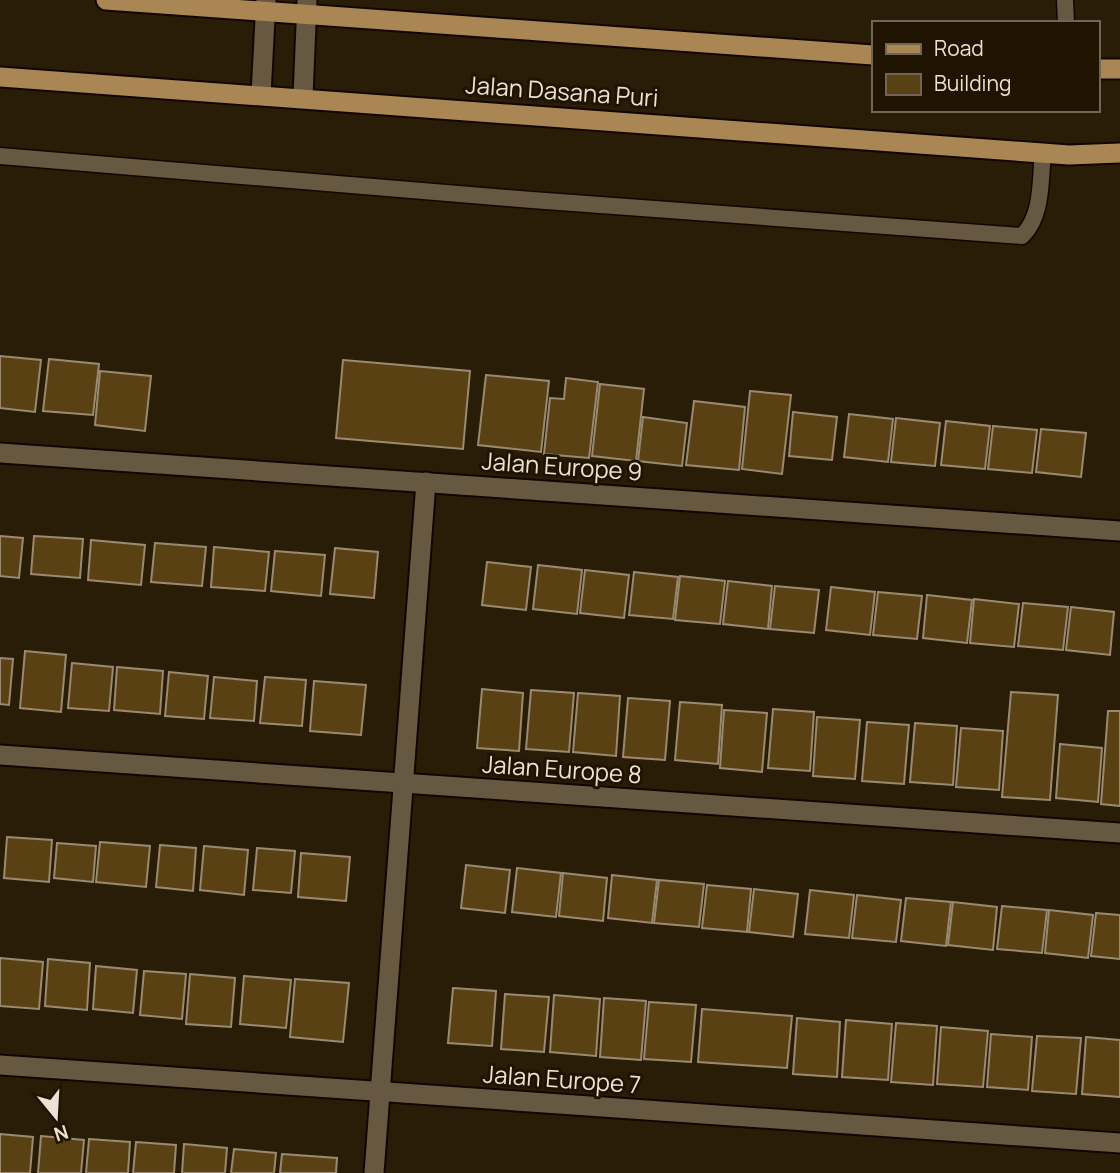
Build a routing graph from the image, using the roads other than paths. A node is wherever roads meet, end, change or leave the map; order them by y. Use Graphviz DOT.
graph roads {
  1 [pos="106,0"];
  2 [pos="1065,0"];
  3 [pos="266,6"];
  4 [pos="307,7"];
  5 [pos="1066,21"];
  6 [pos="872,55"];
  7 [pos="1099,69"];
  8 [pos="1120,69"];
  9 [pos="0,77"];
  10 [pos="261,95"];
  11 [pos="303,97"];
  12 [pos="1043,153"];
  13 [pos="1120,153"];
  14 [pos="0,156"];
  15 [pos="0,453"];
  16 [pos="426,482"];
  17 [pos="1120,531"];
  18 [pos="0,755"];
  19 [pos="403,783"];
  20 [pos="1120,833"];
  21 [pos="0,1065"];
  22 [pos="380,1092"];
  23 [pos="1120,1143"];
  24 [pos="374,1173"];
  1 -- 3 [label="main road"];
  2 -- 5 [label="lane"];
  3 -- 4 [label="main road"];
  3 -- 10 [label="street"];
  4 -- 6 [label="main road"];
  4 -- 11 [label="street"];
  7 -- 8 [label="main road"];
  9 -- 10 [label="main road, Jalan Dasana Puri"];
  10 -- 11 [label="main road, Jalan Dasana Puri"];
  11 -- 12 [label="main road, Jalan Dasana Puri"];
  12 -- 13 [label="main road, Jalan Dasana Puri"];
  12 -- 14 [label="lane"];
  15 -- 16 [label="street, Jalan Europe 9"];
  16 -- 17 [label="street, Jalan Europe 9"];
  16 -- 19 [label="street"];
  18 -- 19 [label="street, Jalan Europe 8"];
  19 -- 20 [label="street, Jalan Europe 8"];
  19 -- 22 [label="street"];
  21 -- 22 [label="street, Jalan Europe 7"];
  22 -- 23 [label="street, Jalan Europe 7"];
  22 -- 24 [label="street"];
}
